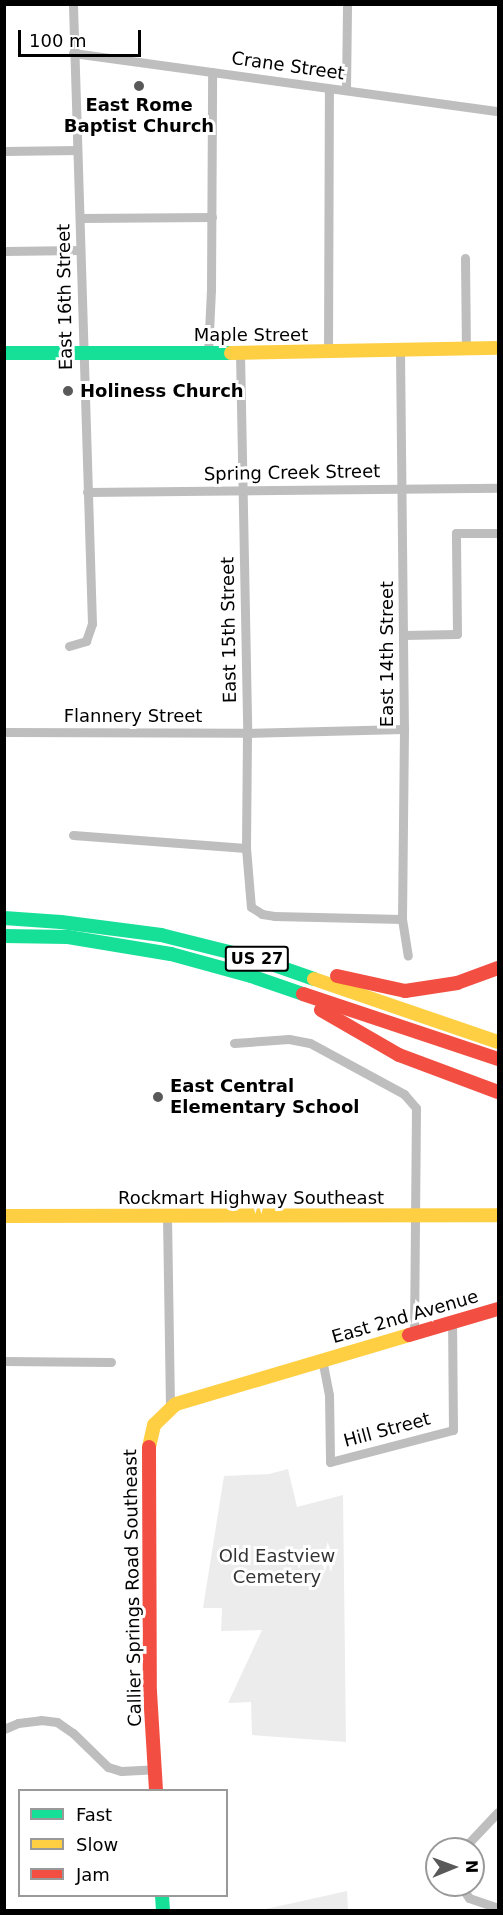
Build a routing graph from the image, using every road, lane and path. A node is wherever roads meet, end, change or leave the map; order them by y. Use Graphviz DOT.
graph roads {
  1 [pos="73,4"];
  2 [pos="347,4"];
  3 [pos="73,53"];
  4 [pos="212,72"];
  5 [pos="329,89"];
  6 [pos="346,90"];
  7 [pos="498,111"];
  8 [pos="77,150"];
  9 [pos="4,151"];
  10 [pos="212,217"];
  11 [pos="80,218"];
  12 [pos="80,250"];
  13 [pos="4,251"];
  14 [pos="465,258"];
  15 [pos="466,348"];
  16 [pos="498,348"];
  17 [pos="400,351"];
  18 [pos="4,353"];
  19 [pos="208,353"];
  20 [pos="240,353"];
  21 [pos="328,353"];
  22 [pos="83,355"];
  23 [pos="498,488"];
  24 [pos="402,489"];
  25 [pos="243,490"];
  26 [pos="87,492"];
  27 [pos="498,533"];
  28 [pos="404,635"];
  29 [pos="69,645"];
  30 [pos="404,729"];
  31 [pos="4,732"];
  32 [pos="247,733"];
  33 [pos="73,835"];
  34 [pos="246,848"];
  35 [pos="4,918"];
  36 [pos="402,919"];
  37 [pos="4,936"];
  38 [pos="408,956"];
  39 [pos="257,959"];
  40 [pos="498,968"];
  41 [pos="288,990"];
  42 [pos="498,1042"];
  43 [pos="234,1043"];
  44 [pos="498,1059"];
  45 [pos="498,1092"];
  46 [pos="498,1215"];
  47 [pos="4,1216"];
  48 [pos="167,1216"];
  49 [pos="414,1216"];
  50 [pos="498,1309"];
  51 [pos="452,1323"];
  52 [pos="414,1335"];
  53 [pos="322,1359"];
  54 [pos="4,1361"];
  55 [pos="111,1362"];
  56 [pos="170,1409"];
  57 [pos="4,1729"];
  58 [pos="155,1769"];
  59 [pos="156,1789"];
  60 [pos="498,1812"];
  61 [pos="474,1837"];
  62 [pos="468,1897"];
  63 [pos="498,1908"];
  1 -- 3 [label="street, East 16th Street"];
  2 -- 6 [label="street"];
  3 -- 4 [label="street, Crane Street"];
  3 -- 8 [label="street, East 16th Street"];
  4 -- 5 [label="street, Crane Street"];
  4 -- 10 [label="street"];
  5 -- 6 [label="street, Crane Street"];
  5 -- 21 [label="street"];
  6 -- 7 [label="street, Crane Street"];
  8 -- 9 [label="street"];
  8 -- 11 [label="street, East 16th Street"];
  10 -- 11 [label="street"];
  10 -- 19 [label="street"];
  11 -- 12 [label="street, East 16th Street"];
  12 -- 13 [label="street"];
  12 -- 22 [label="street, East 16th Street"];
  14 -- 15 [label="street"];
  15 -- 16 [label="main road, Maple Street"];
  15 -- 17 [label="main road, Maple Street"];
  17 -- 21 [label="main road, Maple Street"];
  17 -- 24 [label="street, East 14th Street"];
  18 -- 22 [label="main road, Maple Street"];
  19 -- 20 [label="main road, Maple Street"];
  19 -- 22 [label="main road, Maple Street"];
  20 -- 21 [label="main road, Maple Street"];
  20 -- 25 [label="street, East 15th Street"];
  22 -- 26 [label="street, East 16th Street"];
  23 -- 24 [label="street, Spring Creek Street"];
  24 -- 25 [label="street, Spring Creek Street"];
  24 -- 28 [label="street, East 14th Street"];
  25 -- 26 [label="street, Spring Creek Street"];
  25 -- 32 [label="street, East 15th Street"];
  26 -- 29 [label="street, East 16th Street"];
  27 -- 28 [label="street"];
  28 -- 30 [label="street, East 14th Street"];
  30 -- 32 [label="street, Flannery Street"];
  30 -- 36 [label="street, East 14th Street"];
  31 -- 32 [label="street, Flannery Street"];
  32 -- 34 [label="street, East 15th Street"];
  33 -- 34 [label="street"];
  34 -- 36 [label="street, East 15th Street"];
  35 -- 39 [label="main road, US 27"];
  36 -- 38 [label="street, East 14th Street"];
  37 -- 41 [label="main road, US 27"];
  39 -- 40 [label="main road"];
  39 -- 42 [label="main road, US 27"];
  41 -- 44 [label="main road, US 27"];
  41 -- 45 [label="main road"];
  43 -- 49 [label="street"];
  46 -- 49 [label="main road, Rockmart Highway Southeast"];
  47 -- 48 [label="main road, Rockmart Highway Southeast"];
  48 -- 49 [label="main road, Rockmart Highway Southeast"];
  48 -- 56 [label="street"];
  49 -- 52 [label="street"];
  50 -- 51 [label="main road, East 2nd Avenue"];
  51 -- 52 [label="main road, East 2nd Avenue"];
  51 -- 53 [label="street, Hill Street"];
  52 -- 53 [label="main road, East 2nd Avenue"];
  53 -- 56 [label="main road, Callier Springs Road Southeast"];
  54 -- 55 [label="street"];
  56 -- 58 [label="main road, Callier Springs Road Southeast"];
  57 -- 58 [label="street"];
  58 -- 59 [label="main road, Callier Springs Road Southeast"];
  60 -- 61 [label="street"];
  62 -- 63 [label="street"];
}
